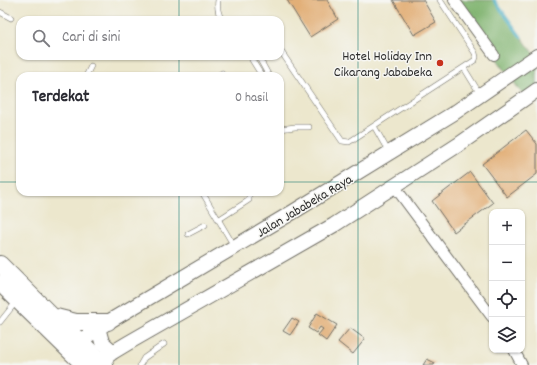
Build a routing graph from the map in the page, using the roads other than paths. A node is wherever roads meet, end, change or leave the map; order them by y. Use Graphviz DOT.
graph roads {
  1 [pos="218,0"];
  2 [pos="440,0"];
  3 [pos="454,0"];
  4 [pos="0,12"];
  5 [pos="219,16"];
  6 [pos="12,18"];
  7 [pos="494,54"];
  8 [pos="284,56"];
  9 [pos="537,56"];
  10 [pos="252,60"];
  11 [pos="260,60"];
  12 [pos="91,66"];
  13 [pos="464,68"];
  14 [pos="88,72"];
  15 [pos="260,72"];
  16 [pos="267,72"];
  17 [pos="537,90"];
  18 [pos="481,95"];
  19 [pos="374,126"];
  20 [pos="310,127"];
  21 [pos="284,128"];
  22 [pos="389,154"];
  23 [pos="395,186"];
  24 [pos="204,196"];
  25 [pos="249,196"];
  26 [pos="218,220"];
  27 [pos="206,225"];
  28 [pos="188,234"];
  29 [pos="234,246"];
  30 [pos="0,264"];
  31 [pos="0,283"];
  32 [pos="17,301"];
  33 [pos="489,313"];
  34 [pos="52,316"];
  35 [pos="0,322"];
  36 [pos="103,325"];
  37 [pos="164,344"];
  38 [pos="75,346"];
  39 [pos="516,353"];
  40 [pos="103,361"];
  41 [pos="84,365"];
  42 [pos="140,365"];
  43 [pos="522,365"];
  1 -- 5 [label="lane"];
  2 -- 13 [label="lane"];
  3 -- 7 [label="street"];
  4 -- 6 [label="lane"];
  8 -- 19 [label="lane"];
  9 -- 18 [label="main road, Jalan Jababeka Raya"];
  10 -- 15 [label="lane"];
  11 -- 16 [label="lane"];
  12 -- 14 [label="lane"];
  13 -- 18 [label="lane"];
  13 -- 19 [label="lane"];
  17 -- 23 [label="main road"];
  18 -- 22 [label="main road, Jalan Jababeka Raya"];
  19 -- 22 [label="lane"];
  20 -- 21 [label="lane"];
  22 -- 29 [label="main road, Jalan Jababeka Raya"];
  23 -- 33 [label="street"];
  23 -- 40 [label="main road"];
  24 -- 26 [label="lane"];
  25 -- 26 [label="lane"];
  26 -- 29 [label="lane"];
  27 -- 28 [label="lane"];
  29 -- 36 [label="main road, Jalan Jababeka Raya"];
  30 -- 34 [label="main road"];
  31 -- 32 [label="main road"];
  32 -- 35 [label="lane"];
  32 -- 38 [label="main road"];
  34 -- 36 [label="main road"];
  34 -- 38 [label="main road"];
  36 -- 38 [label="main road, Jalan Jababeka Raya"];
  36 -- 40 [label="main road"];
  37 -- 42 [label="lane"];
  38 -- 40 [label="main road"];
  38 -- 41 [label="main road"];
  39 -- 43 [label="street"];
}
